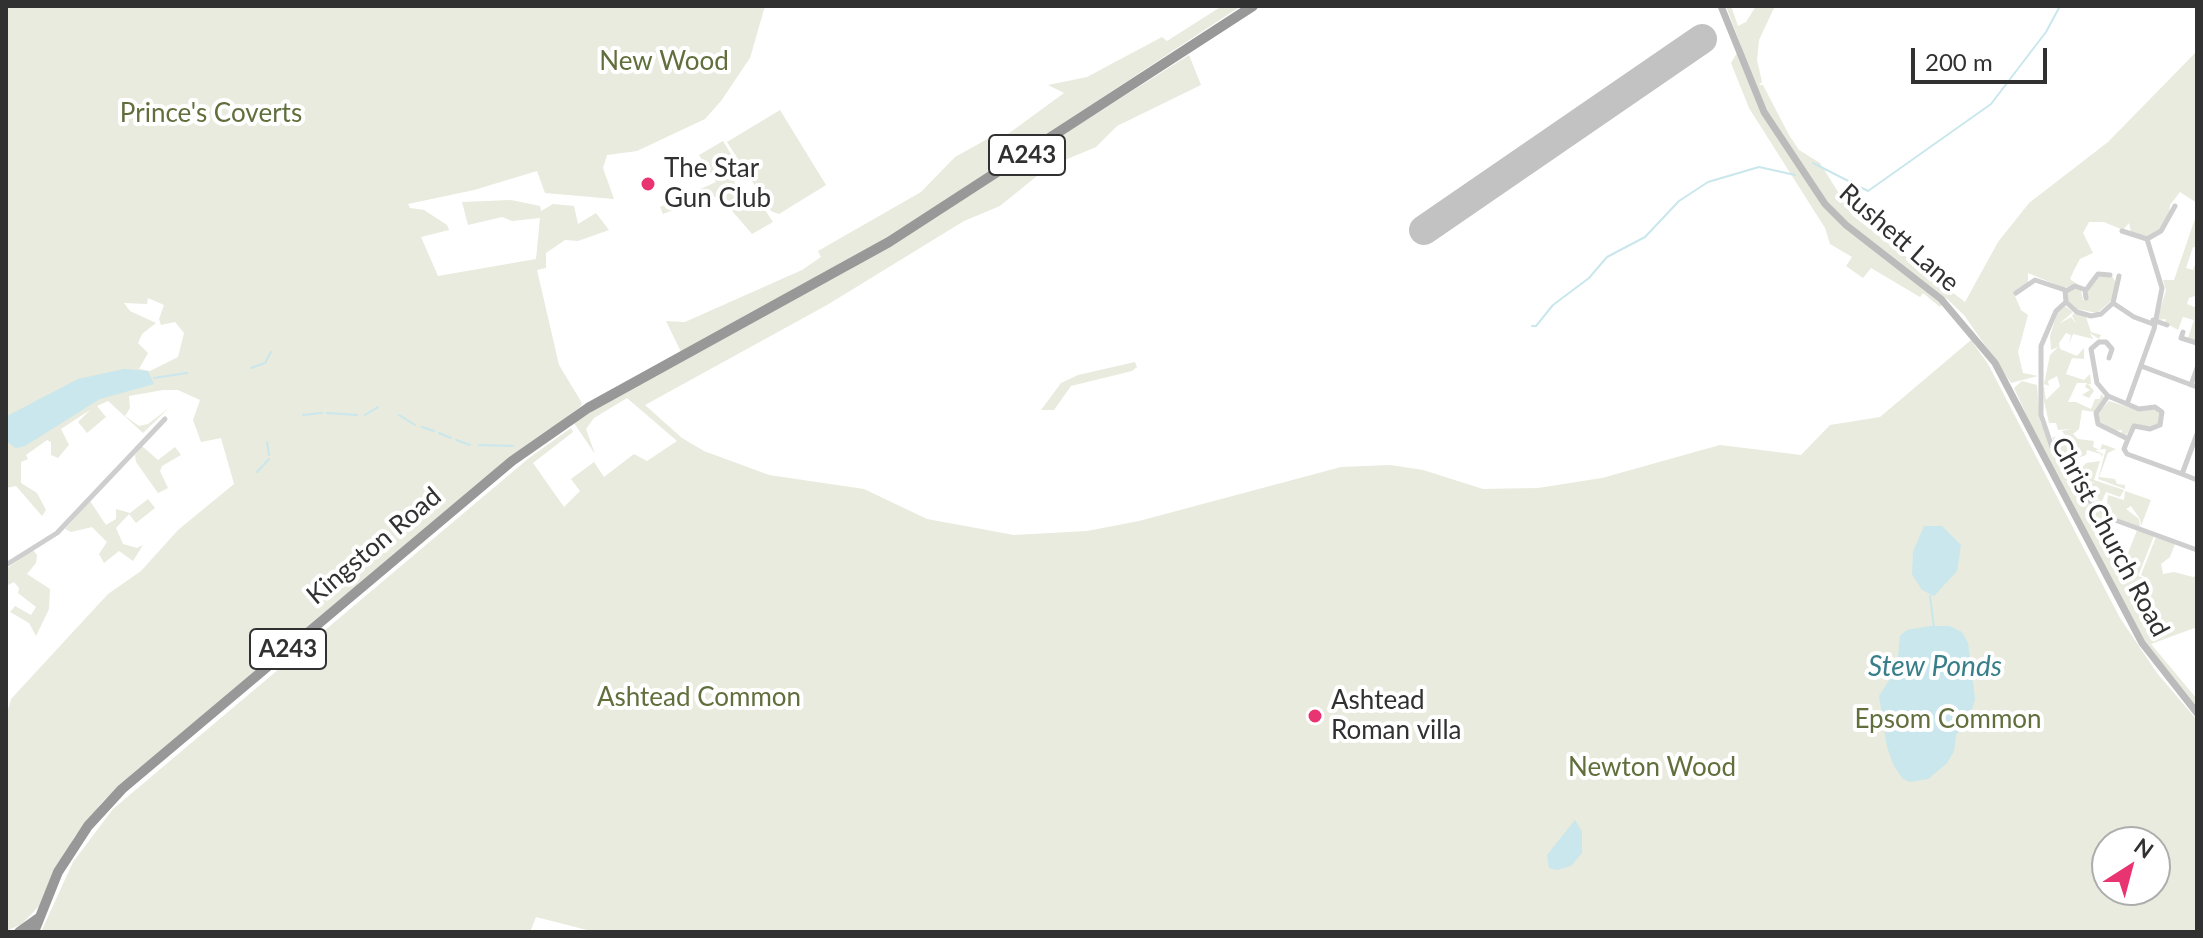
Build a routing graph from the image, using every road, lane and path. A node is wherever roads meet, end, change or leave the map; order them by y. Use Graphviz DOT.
graph roads {
  1 [pos="1253,6"];
  2 [pos="1721,6"];
  3 [pos="2175,206"];
  4 [pos="2129,224"];
  5 [pos="2147,239"];
  6 [pos="2110,275"];
  7 [pos="2119,276"];
  8 [pos="2085,290"];
  9 [pos="2066,291"];
  10 [pos="2016,293"];
  11 [pos="2086,298"];
  12 [pos="2066,302"];
  13 [pos="2113,303"];
  14 [pos="2153,322"];
  15 [pos="2167,325"];
  16 [pos="1967,327"];
  17 [pos="2181,338"];
  18 [pos="2197,343"];
  19 [pos="2109,358"];
  20 [pos="2141,366"];
  21 [pos="2197,368"];
  22 [pos="2194,386"];
  23 [pos="2108,396"];
  24 [pos="2127,404"];
  25 [pos="165,419"];
  26 [pos="2197,434"];
  27 [pos="2128,439"];
  28 [pos="2182,474"];
  29 [pos="2197,480"];
  30 [pos="2197,550"];
  31 [pos="6,565"];
  32 [pos="2197,713"];
  33 [pos="40,917"];
  34 [pos="19,932"];
  35 [pos="34,932"];
  1 -- 33 [label="highway, Kingston Road / A243"];
  2 -- 16 [label="main road, Rushett Lane"];
  3 -- 5 [label="street"];
  4 -- 5 [label="street"];
  5 -- 14 [label="street"];
  6 -- 8 [label="street"];
  7 -- 13 [label="street"];
  8 -- 9 [label="street"];
  8 -- 11 [label="street"];
  9 -- 10 [label="street"];
  9 -- 12 [label="street"];
  12 -- 13 [label="street"];
  12 -- 30 [label="street"];
  13 -- 14 [label="street"];
  14 -- 15 [label="street"];
  14 -- 20 [label="street"];
  16 -- 32 [label="main road, Christ Church Road"];
  17 -- 18 [label="street"];
  19 -- 23 [label="street"];
  20 -- 22 [label="street"];
  20 -- 24 [label="street"];
  21 -- 22 [label="street"];
  23 -- 24 [label="street"];
  23 -- 27 [label="street"];
  24 -- 27 [label="street"];
  25 -- 31 [label="street"];
  26 -- 28 [label="street"];
  27 -- 28 [label="street"];
  28 -- 29 [label="street"];
  33 -- 34 [label="highway"];
  33 -- 35 [label="highway, Kingston Road / A243"];
}
